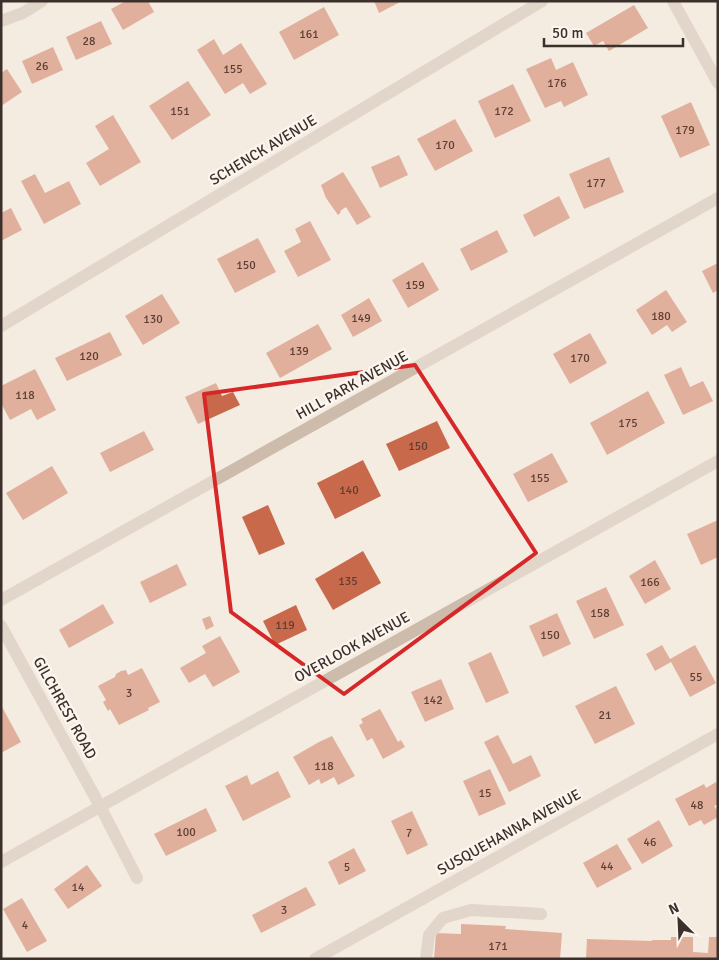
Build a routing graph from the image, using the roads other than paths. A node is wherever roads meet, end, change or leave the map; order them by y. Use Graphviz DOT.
graph roads {
  1 [pos="42,1"];
  2 [pos="542,1"];
  3 [pos="673,1"];
  4 [pos="1,21"];
  5 [pos="718,82"];
  6 [pos="718,198"];
  7 [pos="1,326"];
  8 [pos="718,461"];
  9 [pos="1,600"];
  10 [pos="1,626"];
  11 [pos="718,734"];
  12 [pos="100,806"];
  13 [pos="1,862"];
  14 [pos="137,878"];
  15 [pos="541,914"];
  16 [pos="315,959"];
  17 [pos="426,959"];
  1 -- 4 [label="street"];
  2 -- 7 [label="street, SCHENCK AVENUE"];
  3 -- 5 [label="street"];
  6 -- 9 [label="street, HILL PARK AVENUE"];
  8 -- 12 [label="street, OVERLOOK AVENUE"];
  10 -- 12 [label="street, GILCHREST ROAD"];
  11 -- 16 [label="street, SUSQUEHANNA AVENUE"];
  12 -- 13 [label="street, OVERLOOK AVENUE"];
  12 -- 14 [label="street, GILCHREST ROAD"];
  15 -- 17 [label="street"];
}
